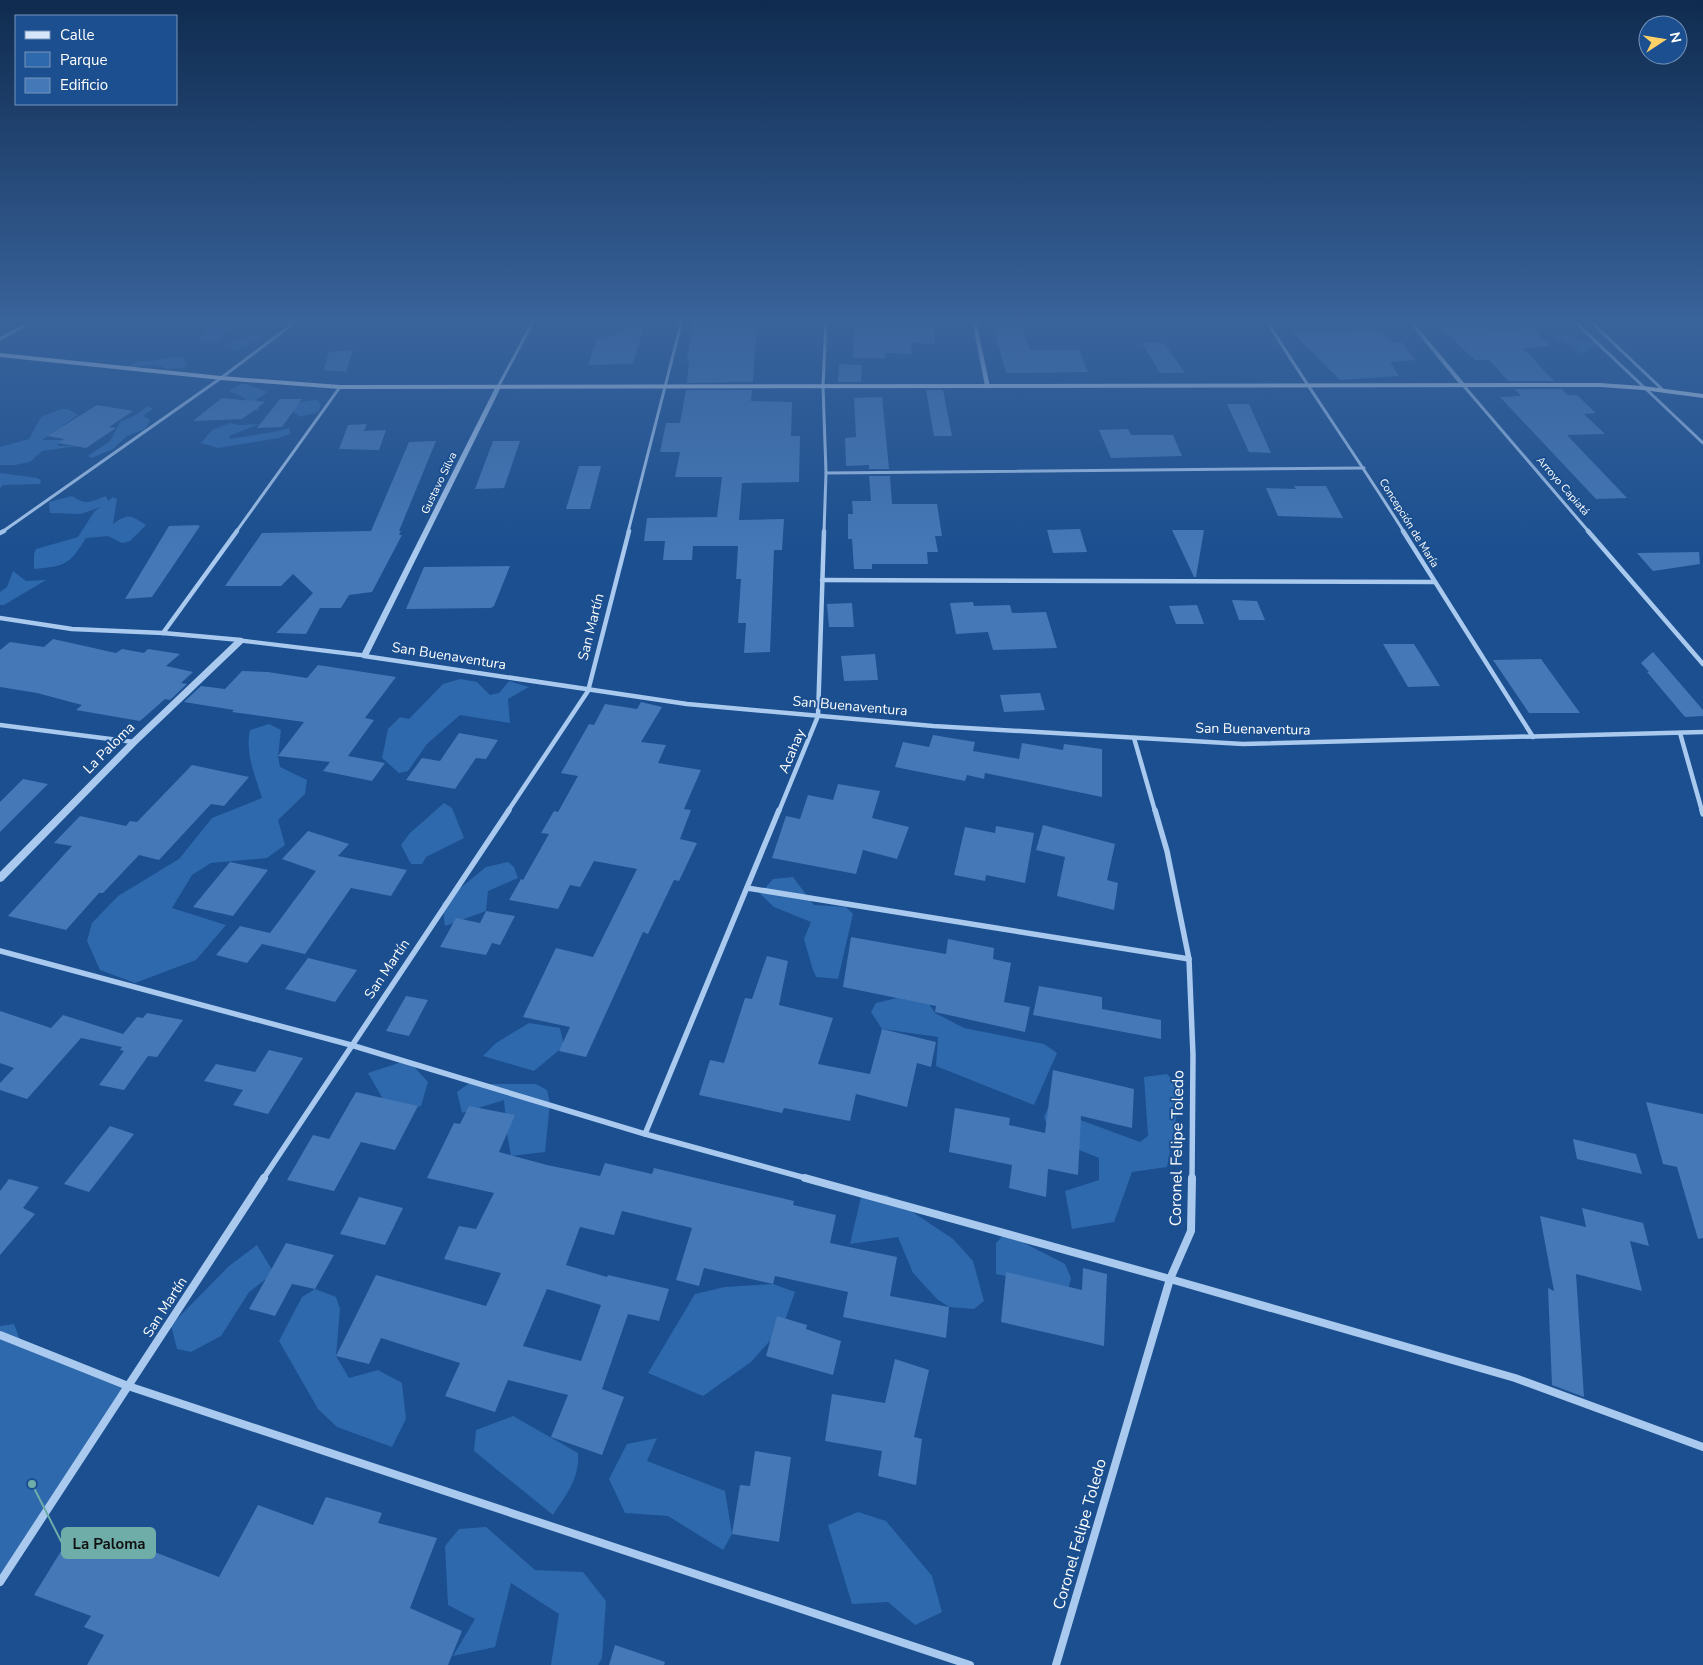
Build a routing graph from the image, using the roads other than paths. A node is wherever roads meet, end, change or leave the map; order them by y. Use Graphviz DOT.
graph roads {
  1 [pos="193,398"];
  2 [pos="332,398"];
  3 [pos="493,398"];
  4 [pos="661,398"];
  5 [pos="823,398"];
  6 [pos="1315,398"];
  7 [pos="1474,398"];
  8 [pos="1654,398"];
  9 [pos="1703,443"];
  10 [pos="1364,468"];
  11 [pos="826,473"];
  12 [pos="0,533"];
  13 [pos="822,580"];
  14 [pos="1435,582"];
  15 [pos="0,618"];
  16 [pos="163,633"];
  17 [pos="241,640"];
  18 [pos="364,656"];
  19 [pos="1703,664"];
  20 [pos="588,690"];
  21 [pos="818,716"];
  22 [pos="0,725"];
  23 [pos="1703,732"];
  24 [pos="1680,733"];
  25 [pos="1533,737"];
  26 [pos="1134,738"];
  27 [pos="134,742"];
  28 [pos="1703,814"];
  29 [pos="0,878"];
  30 [pos="747,888"];
  31 [pos="0,951"];
  32 [pos="1188,959"];
  33 [pos="351,1044"];
  34 [pos="645,1134"];
  35 [pos="1170,1279"];
  36 [pos="0,1335"];
  37 [pos="128,1386"];
  38 [pos="1703,1447"];
  39 [pos="0,1582"];
  40 [pos="970,1665"];
  41 [pos="1056,1665"];
  1 -- 12 [label="street"];
  2 -- 16 [label="street"];
  3 -- 18 [label="street, Gustavo Silva"];
  4 -- 20 [label="street, San Martín"];
  5 -- 11 [label="street, Acahay"];
  6 -- 10 [label="street, Concepción de María"];
  7 -- 19 [label="street, Arroyo Capiatá"];
  8 -- 9 [label="street"];
  10 -- 11 [label="street"];
  10 -- 14 [label="street, Concepción de María"];
  11 -- 13 [label="street, Acahay"];
  13 -- 14 [label="street"];
  13 -- 21 [label="street, Acahay"];
  14 -- 25 [label="street, Concepción de María"];
  15 -- 16 [label="street, San Buenaventura"];
  16 -- 17 [label="street, San Buenaventura"];
  17 -- 18 [label="street, San Buenaventura"];
  17 -- 27 [label="street, La Paloma"];
  18 -- 20 [label="street, San Buenaventura"];
  20 -- 21 [label="street, San Buenaventura"];
  20 -- 33 [label="street, San Martín"];
  21 -- 26 [label="street, San Buenaventura"];
  21 -- 30 [label="street, Acahay"];
  22 -- 27 [label="street"];
  23 -- 24 [label="street, San Buenaventura"];
  24 -- 25 [label="street, San Buenaventura"];
  24 -- 28 [label="street"];
  25 -- 26 [label="street, San Buenaventura"];
  26 -- 32 [label="street, Coronel Felipe Toledo"];
  27 -- 29 [label="street, La Paloma"];
  30 -- 32 [label="street"];
  30 -- 34 [label="street, Acahay"];
  31 -- 33 [label="street"];
  32 -- 35 [label="street, Coronel Felipe Toledo"];
  33 -- 34 [label="street"];
  33 -- 37 [label="street, San Martín"];
  34 -- 35 [label="street"];
  35 -- 38 [label="street"];
  35 -- 41 [label="street, Coronel Felipe Toledo"];
  36 -- 37 [label="street"];
  37 -- 39 [label="street, San Martín"];
  37 -- 40 [label="street"];
}
